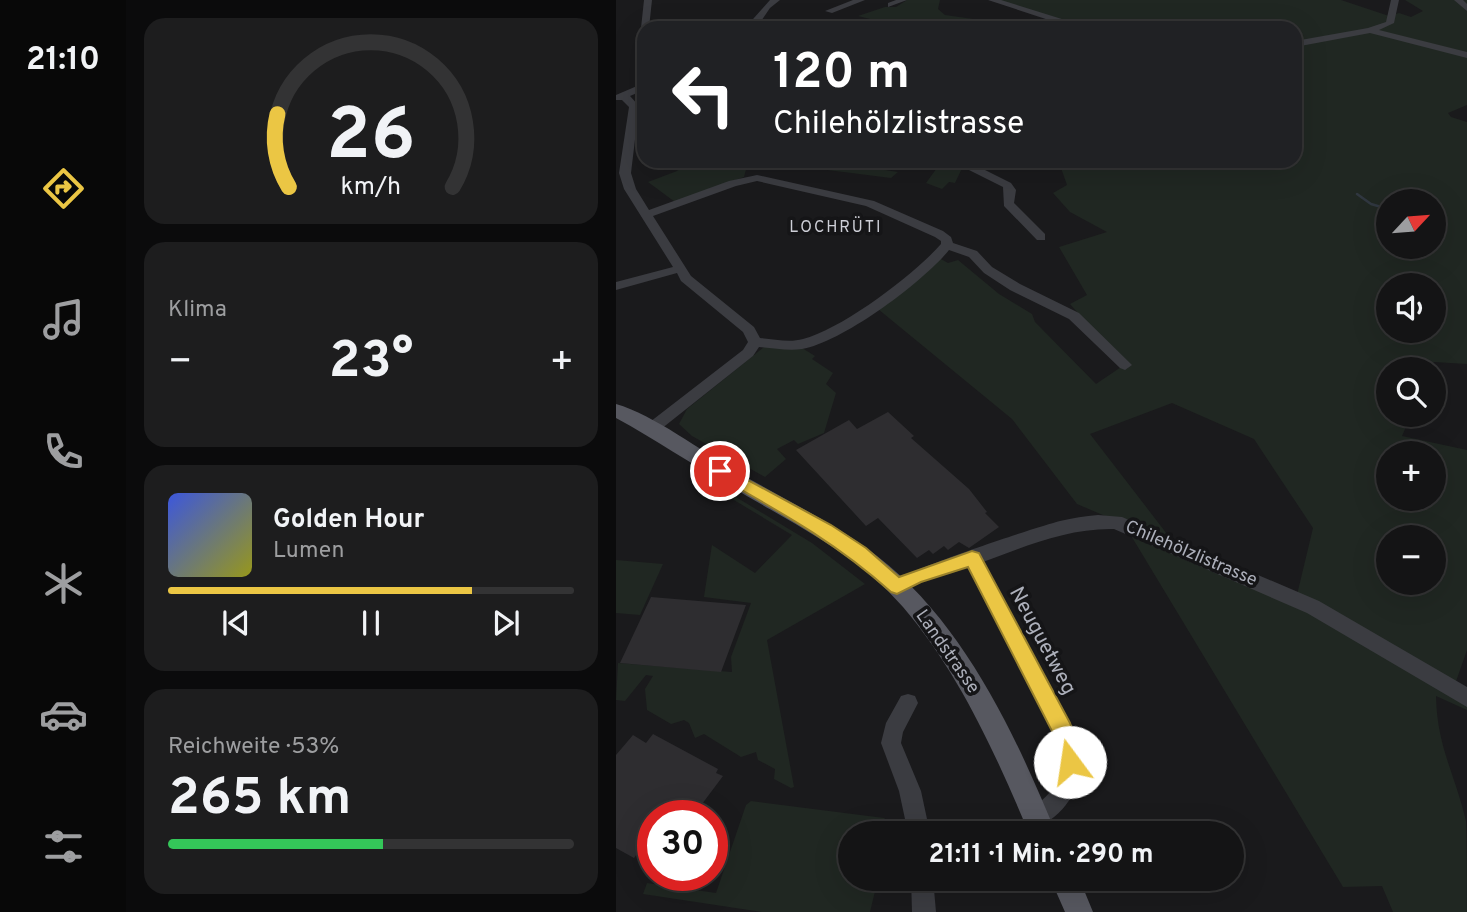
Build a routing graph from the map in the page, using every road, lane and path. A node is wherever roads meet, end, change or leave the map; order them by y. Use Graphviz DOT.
graph roads {
  1 [pos="648,0"];
  2 [pos="776,0"];
  3 [pos="860,0"];
  4 [pos="903,0"];
  5 [pos="992,0"];
  6 [pos="1395,0"];
  7 [pos="1458,0"];
  8 [pos="891,5"];
  9 [pos="1467,9"];
  10 [pos="829,11"];
  11 [pos="646,21"];
  12 [pos="768,21"];
  13 [pos="1061,21"];
  14 [pos="1370,30"];
  15 [pos="1302,43"];
  16 [pos="1467,55"];
  17 [pos="637,89"];
  18 [pos="620,97"];
  19 [pos="974,168"];
  20 [pos="645,215"];
  21 [pos="1041,237"];
  22 [pos="947,245"];
  23 [pos="679,269"];
  24 [pos="616,286"];
  25 [pos="755,342"];
  26 [pos="1125,365"];
  27 [pos="616,410"];
  28 [pos="651,429"];
  29 [pos="972,558"];
  30 [pos="897,586"];
  31 [pos="1467,698"];
  32 [pos="908,704"];
  33 [pos="916,821"];
  34 [pos="1038,821"];
  35 [pos="1043,821"];
  36 [pos="923,891"];
  37 [pos="1070,891"];
  38 [pos="924,912"];
  39 [pos="1079,912"];
  1 -- 11 [label="street"];
  2 -- 12 [label="street"];
  3 -- 10 [label="street"];
  4 -- 8 [label="street"];
  5 -- 13 [label="street"];
  6 -- 14 [label="street"];
  7 -- 9 [label="street"];
  14 -- 15 [label="street"];
  14 -- 16 [label="street"];
  17 -- 18 [label="street"];
  18 -- 20 [label="street"];
  19 -- 21 [label="street"];
  20 -- 22 [label="street"];
  20 -- 23 [label="street"];
  22 -- 25 [label="street"];
  22 -- 26 [label="street"];
  23 -- 24 [label="street"];
  23 -- 25 [label="street"];
  25 -- 28 [label="street"];
  27 -- 28 [label="main road, Landstrasse"];
  28 -- 30 [label="main road, Landstrasse"];
  29 -- 30 [label="street, Chilehölzlistrasse"];
  29 -- 31 [label="street, Chilehölzlistrasse"];
  29 -- 35 [label="street, Neuguetweg"];
  30 -- 34 [label="main road, Landstrasse"];
  32 -- 33 [label="street"];
  36 -- 38 [label="street"];
  37 -- 39 [label="main road"];
}
